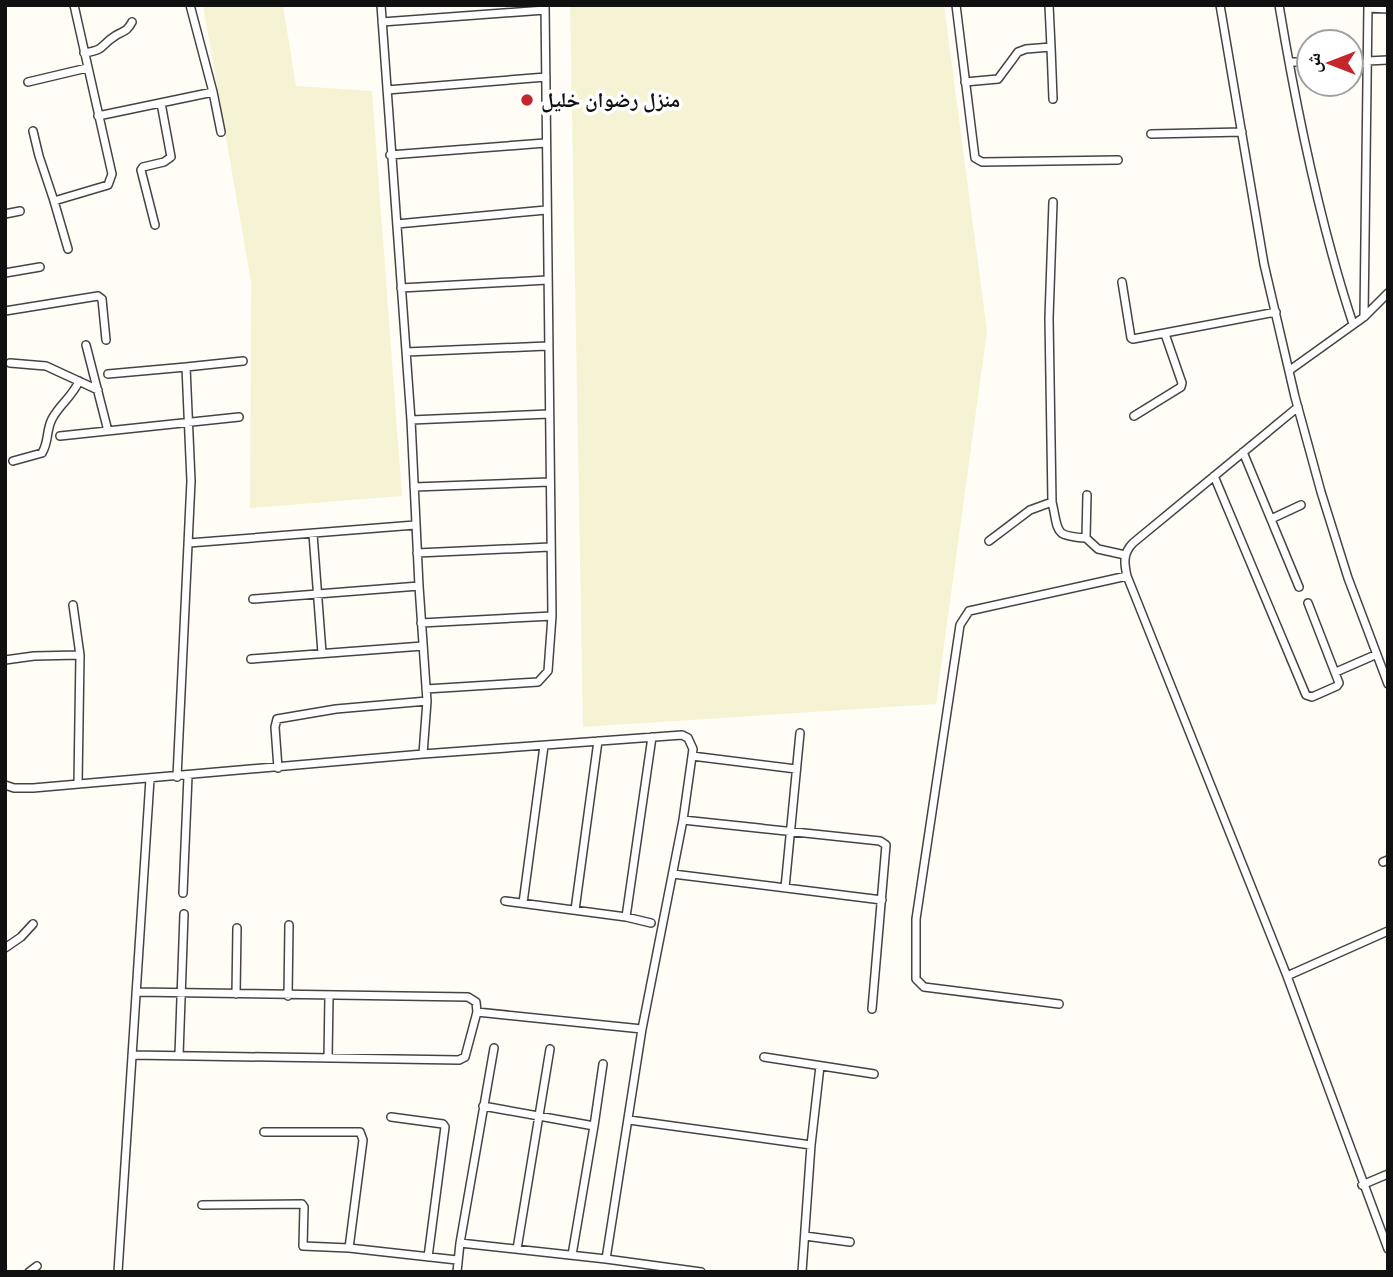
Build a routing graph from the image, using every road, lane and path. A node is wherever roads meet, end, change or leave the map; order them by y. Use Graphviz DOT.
graph roads {
  1 [pos="74,5"];
  2 [pos="190,5"];
  3 [pos="381,5"];
  4 [pos="956,5"];
  5 [pos="1049,5"];
  6 [pos="1220,5"];
  7 [pos="1279,5"];
  8 [pos="1368,7"];
  9 [pos="545,8"];
  10 [pos="1388,9"];
  11 [pos="132,22"];
  12 [pos="382,22"];
  13 [pos="1051,47"];
  14 [pos="84,53"];
  15 [pos="1388,60"];
  16 [pos="1289,62"];
  17 [pos="1295,62"];
  18 [pos="1367,62"];
  19 [pos="87,68"];
  20 [pos="547,77"];
  21 [pos="28,82"];
  22 [pos="965,82"];
  23 [pos="387,89"];
  24 [pos="213,92"];
  25 [pos="1053,99"];
  26 [pos="161,103"];
  27 [pos="98,116"];
  28 [pos="33,131"];
  29 [pos="221,132"];
  30 [pos="1242,132"];
  31 [pos="1151,134"];
  32 [pos="545,143"];
  33 [pos="390,155"];
  34 [pos="1118,160"];
  35 [pos="54,201"];
  36 [pos="1052,202"];
  37 [pos="547,210"];
  38 [pos="20,211"];
  39 [pos="5,214"];
  40 [pos="397,224"];
  41 [pos="155,225"];
  42 [pos="68,249"];
  43 [pos="40,267"];
  44 [pos="5,273"];
  45 [pos="547,280"];
  46 [pos="1122,282"];
  47 [pos="401,288"];
  48 [pos="1388,293"];
  49 [pos="5,311"];
  50 [pos="1276,313"];
  51 [pos="1364,317"];
  52 [pos="1353,324"];
  53 [pos="1165,334"];
  54 [pos="106,340"];
  55 [pos="86,345"];
  56 [pos="547,346"];
  57 [pos="406,352"];
  58 [pos="243,361"];
  59 [pos="10,363"];
  60 [pos="186,367"];
  61 [pos="1290,370"];
  62 [pos="108,374"];
  63 [pos="79,381"];
  64 [pos="99,390"];
  65 [pos="1298,407"];
  66 [pos="549,414"];
  67 [pos="1134,415"];
  68 [pos="239,417"];
  69 [pos="411,421"];
  70 [pos="188,423"];
  71 [pos="108,431"];
  72 [pos="60,436"];
  73 [pos="1243,452"];
  74 [pos="13,461"];
  75 [pos="1214,476"];
  76 [pos="549,482"];
  77 [pos="414,487"];
  78 [pos="1087,495"];
  79 [pos="1052,502"];
  80 [pos="1301,505"];
  81 [pos="1271,519"];
  82 [pos="415,524"];
  83 [pos="313,534"];
  84 [pos="1086,538"];
  85 [pos="989,541"];
  86 [pos="189,542"];
  87 [pos="550,547"];
  88 [pos="417,553"];
  89 [pos="1125,555"];
  90 [pos="1127,576"];
  91 [pos="419,586"];
  92 [pos="1300,587"];
  93 [pos="318,594"];
  94 [pos="253,599"];
  95 [pos="1308,603"];
  96 [pos="73,605"];
  97 [pos="552,617"];
  98 [pos="421,624"];
  99 [pos="423,646"];
  100 [pos="322,653"];
  101 [pos="80,655"];
  102 [pos="1376,655"];
  103 [pos="251,659"];
  104 [pos="5,660"];
  105 [pos="1336,672"];
  106 [pos="1388,684"];
  107 [pos="425,689"];
  108 [pos="427,701"];
  109 [pos="800,733"];
  110 [pos="652,737"];
  111 [pos="598,741"];
  112 [pos="544,746"];
  113 [pos="423,754"];
  114 [pos="692,756"];
  115 [pos="278,768"];
  116 [pos="796,769"];
  117 [pos="188,776"];
  118 [pos="177,777"];
  119 [pos="150,779"];
  120 [pos="78,784"];
  121 [pos="5,785"];
  122 [pos="683,820"];
  123 [pos="789,831"];
  124 [pos="673,874"];
  125 [pos="785,888"];
  126 [pos="183,893"];
  127 [pos="882,900"];
  128 [pos="505,901"];
  129 [pos="523,903"];
  130 [pos="575,910"];
  131 [pos="184,914"];
  132 [pos="626,917"];
  133 [pos="651,923"];
  134 [pos="33,924"];
  135 [pos="289,925"];
  136 [pos="237,928"];
  137 [pos="1388,931"];
  138 [pos="5,948"];
  139 [pos="1287,976"];
  140 [pos="136,992"];
  141 [pos="182,993"];
  142 [pos="236,995"];
  143 [pos="288,996"];
  144 [pos="328,997"];
  145 [pos="1059,1004"];
  146 [pos="872,1009"];
  147 [pos="477,1012"];
  148 [pos="642,1028"];
  149 [pos="494,1048"];
  150 [pos="550,1049"];
  151 [pos="132,1055"];
  152 [pos="179,1055"];
  153 [pos="764,1057"];
  154 [pos="328,1058"];
  155 [pos="603,1064"];
  156 [pos="820,1066"];
  157 [pos="874,1074"];
  158 [pos="483,1106"];
  159 [pos="391,1116"];
  160 [pos="539,1116"];
  161 [pos="629,1120"];
  162 [pos="594,1126"];
  163 [pos="264,1132"];
  164 [pos="811,1145"];
  165 [pos="1388,1174"];
  166 [pos="1362,1185"];
  167 [pos="202,1205"];
  168 [pos="805,1236"];
  169 [pos="849,1242"];
  170 [pos="460,1243"];
  171 [pos="349,1248"];
  172 [pos="517,1249"];
  173 [pos="1388,1249"];
  174 [pos="572,1255"];
  175 [pos="428,1257"];
  176 [pos="606,1259"];
  177 [pos="457,1260"];
  178 [pos="37,1266"];
  179 [pos="29,1272"];
  180 [pos="118,1272"];
  181 [pos="457,1272"];
  182 [pos="701,1272"];
  183 [pos="802,1272"];
  1 -- 14 [label="street"];
  2 -- 24 [label="street"];
  3 -- 12 [label="street"];
  4 -- 22 [label="street"];
  5 -- 13 [label="street"];
  6 -- 30 [label="street"];
  7 -- 16 [label="street"];
  8 -- 10 [label="street"];
  8 -- 18 [label="street"];
  9 -- 12 [label="street"];
  9 -- 20 [label="street"];
  11 -- 14 [label="street"];
  12 -- 23 [label="street"];
  13 -- 22 [label="street"];
  13 -- 25 [label="street"];
  14 -- 19 [label="street"];
  15 -- 18 [label="street"];
  16 -- 17 [label="street"];
  16 -- 52 [label="street"];
  18 -- 51 [label="street"];
  19 -- 21 [label="street"];
  19 -- 27 [label="street"];
  20 -- 23 [label="street"];
  20 -- 32 [label="street"];
  22 -- 34 [label="street"];
  23 -- 33 [label="street"];
  24 -- 26 [label="street"];
  24 -- 29 [label="street"];
  26 -- 27 [label="street"];
  26 -- 41 [label="street"];
  27 -- 35 [label="street"];
  28 -- 35 [label="street"];
  30 -- 31 [label="street"];
  30 -- 50 [label="street"];
  32 -- 33 [label="street"];
  32 -- 37 [label="street"];
  33 -- 40 [label="street"];
  35 -- 42 [label="street"];
  36 -- 79 [label="street"];
  37 -- 40 [label="street"];
  37 -- 45 [label="street"];
  38 -- 39 [label="street"];
  40 -- 47 [label="street"];
  43 -- 44 [label="street"];
  45 -- 47 [label="street"];
  45 -- 56 [label="street"];
  46 -- 53 [label="street"];
  47 -- 57 [label="street"];
  48 -- 51 [label="street"];
  49 -- 54 [label="street"];
  50 -- 53 [label="street"];
  50 -- 61 [label="street"];
  51 -- 52 [label="street"];
  52 -- 61 [label="street"];
  53 -- 67 [label="street"];
  55 -- 64 [label="street"];
  56 -- 57 [label="street"];
  56 -- 66 [label="street"];
  57 -- 69 [label="street"];
  58 -- 60 [label="street"];
  59 -- 63 [label="street"];
  60 -- 62 [label="street"];
  60 -- 70 [label="street"];
  61 -- 65 [label="street"];
  63 -- 64 [label="street"];
  63 -- 74 [label="street"];
  64 -- 71 [label="street"];
  65 -- 73 [label="street"];
  65 -- 102 [label="street"];
  66 -- 69 [label="street"];
  66 -- 76 [label="street"];
  68 -- 70 [label="street"];
  69 -- 77 [label="street"];
  70 -- 71 [label="street"];
  70 -- 86 [label="street"];
  71 -- 72 [label="street"];
  73 -- 75 [label="street"];
  73 -- 81 [label="street"];
  75 -- 89 [label="street"];
  75 -- 105 [label="street"];
  76 -- 77 [label="street"];
  76 -- 87 [label="street"];
  77 -- 82 [label="street"];
  78 -- 84 [label="street"];
  79 -- 84 [label="street"];
  79 -- 85 [label="street"];
  80 -- 81 [label="street"];
  81 -- 92 [label="street"];
  82 -- 83 [label="street"];
  82 -- 88 [label="street"];
  83 -- 86 [label="street"];
  83 -- 93 [label="street"];
  84 -- 89 [label="street"];
  86 -- 118 [label="street"];
  87 -- 88 [label="street"];
  87 -- 97 [label="street"];
  88 -- 91 [label="street"];
  89 -- 90 [label="street"];
  90 -- 139 [label="street"];
  90 -- 145 [label="street"];
  91 -- 93 [label="street"];
  91 -- 98 [label="street"];
  93 -- 94 [label="street"];
  93 -- 100 [label="street"];
  95 -- 105 [label="street"];
  96 -- 101 [label="street"];
  97 -- 98 [label="street"];
  97 -- 107 [label="street"];
  98 -- 99 [label="street"];
  99 -- 100 [label="street"];
  99 -- 107 [label="street"];
  100 -- 103 [label="street"];
  101 -- 104 [label="street"];
  101 -- 120 [label="street"];
  102 -- 105 [label="street"];
  102 -- 106 [label="street"];
  107 -- 108 [label="street"];
  108 -- 113 [label="street"];
  108 -- 115 [label="street"];
  109 -- 116 [label="street"];
  110 -- 111 [label="street"];
  110 -- 114 [label="street"];
  110 -- 132 [label="street"];
  111 -- 112 [label="street"];
  111 -- 130 [label="street"];
  112 -- 113 [label="street"];
  112 -- 129 [label="street"];
  113 -- 115 [label="street"];
  114 -- 116 [label="street"];
  114 -- 122 [label="street"];
  115 -- 117 [label="street"];
  116 -- 123 [label="street"];
  117 -- 118 [label="street"];
  117 -- 126 [label="street"];
  118 -- 119 [label="street"];
  119 -- 120 [label="street"];
  119 -- 140 [label="street"];
  120 -- 121 [label="street"];
  122 -- 123 [label="street"];
  122 -- 124 [label="street"];
  123 -- 125 [label="street"];
  123 -- 127 [label="street"];
  124 -- 125 [label="street"];
  124 -- 148 [label="street"];
  125 -- 127 [label="street"];
  127 -- 146 [label="street"];
  128 -- 129 [label="street"];
  129 -- 130 [label="street"];
  130 -- 132 [label="street"];
  131 -- 141 [label="street"];
  132 -- 133 [label="street"];
  134 -- 138 [label="street"];
  135 -- 143 [label="street"];
  136 -- 142 [label="street"];
  137 -- 139 [label="street"];
  139 -- 166 [label="street"];
  140 -- 141 [label="street"];
  140 -- 151 [label="street"];
  141 -- 142 [label="street"];
  141 -- 152 [label="street"];
  142 -- 143 [label="street"];
  143 -- 144 [label="street"];
  144 -- 147 [label="street"];
  144 -- 154 [label="street"];
  147 -- 148 [label="street"];
  147 -- 154 [label="street"];
  148 -- 161 [label="street"];
  149 -- 158 [label="street"];
  150 -- 160 [label="street"];
  151 -- 152 [label="street"];
  151 -- 180 [label="street"];
  152 -- 154 [label="street"];
  153 -- 156 [label="street"];
  155 -- 162 [label="street"];
  156 -- 157 [label="street"];
  156 -- 164 [label="street"];
  158 -- 160 [label="street"];
  158 -- 170 [label="street"];
  159 -- 175 [label="street"];
  160 -- 162 [label="street"];
  160 -- 172 [label="street"];
  161 -- 164 [label="street"];
  161 -- 176 [label="street"];
  162 -- 174 [label="street"];
  163 -- 171 [label="street"];
  164 -- 168 [label="street"];
  165 -- 166 [label="street"];
  166 -- 173 [label="street"];
  167 -- 171 [label="street"];
  168 -- 169 [label="street"];
  168 -- 183 [label="street"];
  170 -- 172 [label="street"];
  170 -- 177 [label="street"];
  171 -- 175 [label="street"];
  172 -- 174 [label="street"];
  174 -- 176 [label="street"];
  175 -- 177 [label="street"];
  176 -- 182 [label="street"];
  177 -- 181 [label="street"];
  178 -- 179 [label="street"];
}
